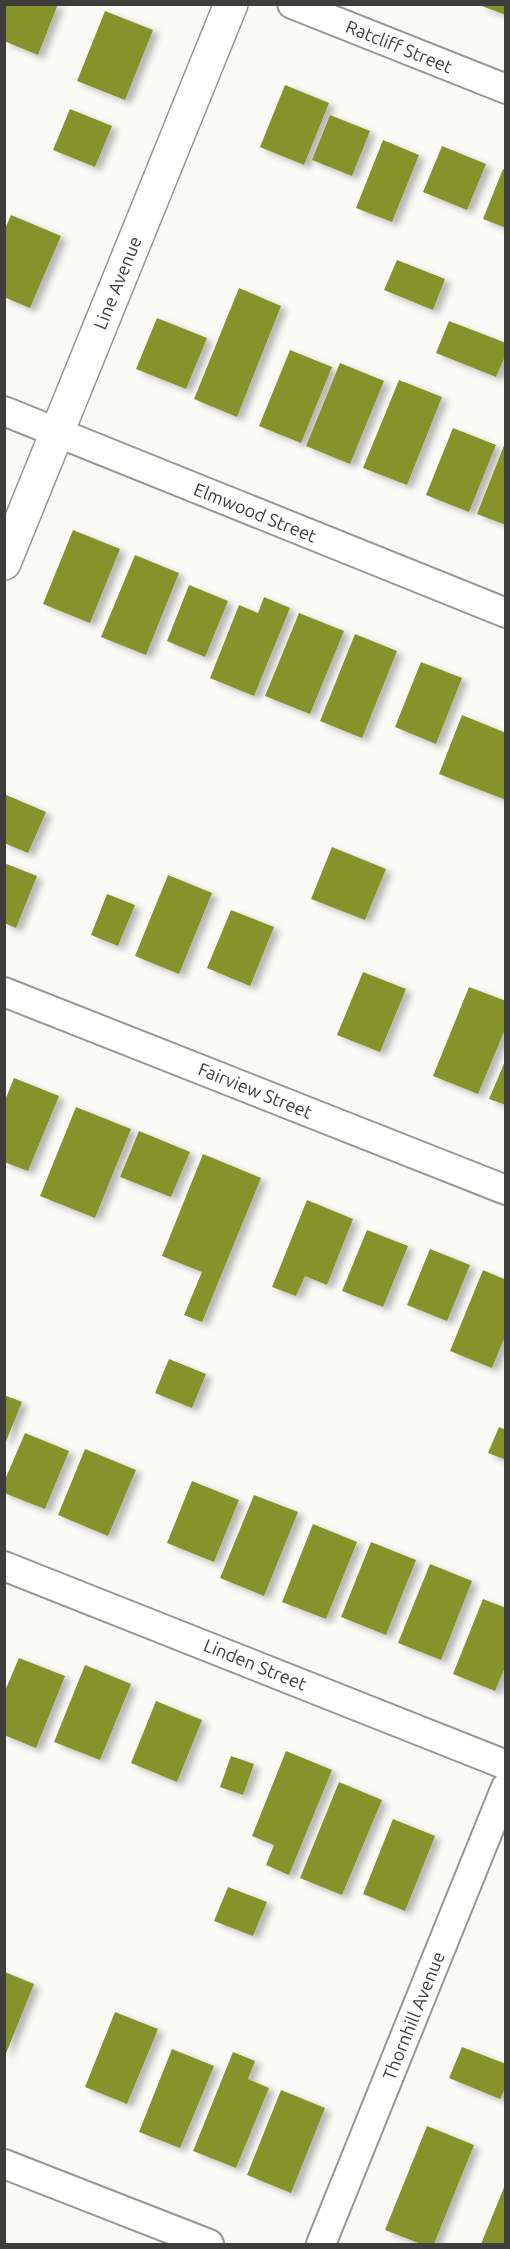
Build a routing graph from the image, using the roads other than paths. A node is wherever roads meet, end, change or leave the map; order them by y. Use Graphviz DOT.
graph roads {
  1 [pos="231,4"];
  2 [pos="292,4"];
  3 [pos="506,89"];
  4 [pos="4,411"];
  5 [pos="57,433"];
  6 [pos="4,562"];
  7 [pos="506,614"];
  8 [pos="4,992"];
  9 [pos="506,1190"];
  10 [pos="4,1566"];
  11 [pos="506,1765"];
  12 [pos="506,1787"];
  13 [pos="4,2164"];
  14 [pos="209,2244"];
  15 [pos="321,2244"];
  1 -- 5 [label="main road, Line Avenue"];
  2 -- 3 [label="street, Ratcliff Street"];
  4 -- 5 [label="street, Elmwood Street"];
  5 -- 6 [label="main road, Line Avenue"];
  5 -- 7 [label="street, Elmwood Street"];
  8 -- 9 [label="street, Fairview Street"];
  10 -- 11 [label="street, Linden Street"];
  12 -- 15 [label="street, Thornhill Avenue"];
  13 -- 14 [label="street"];
}
